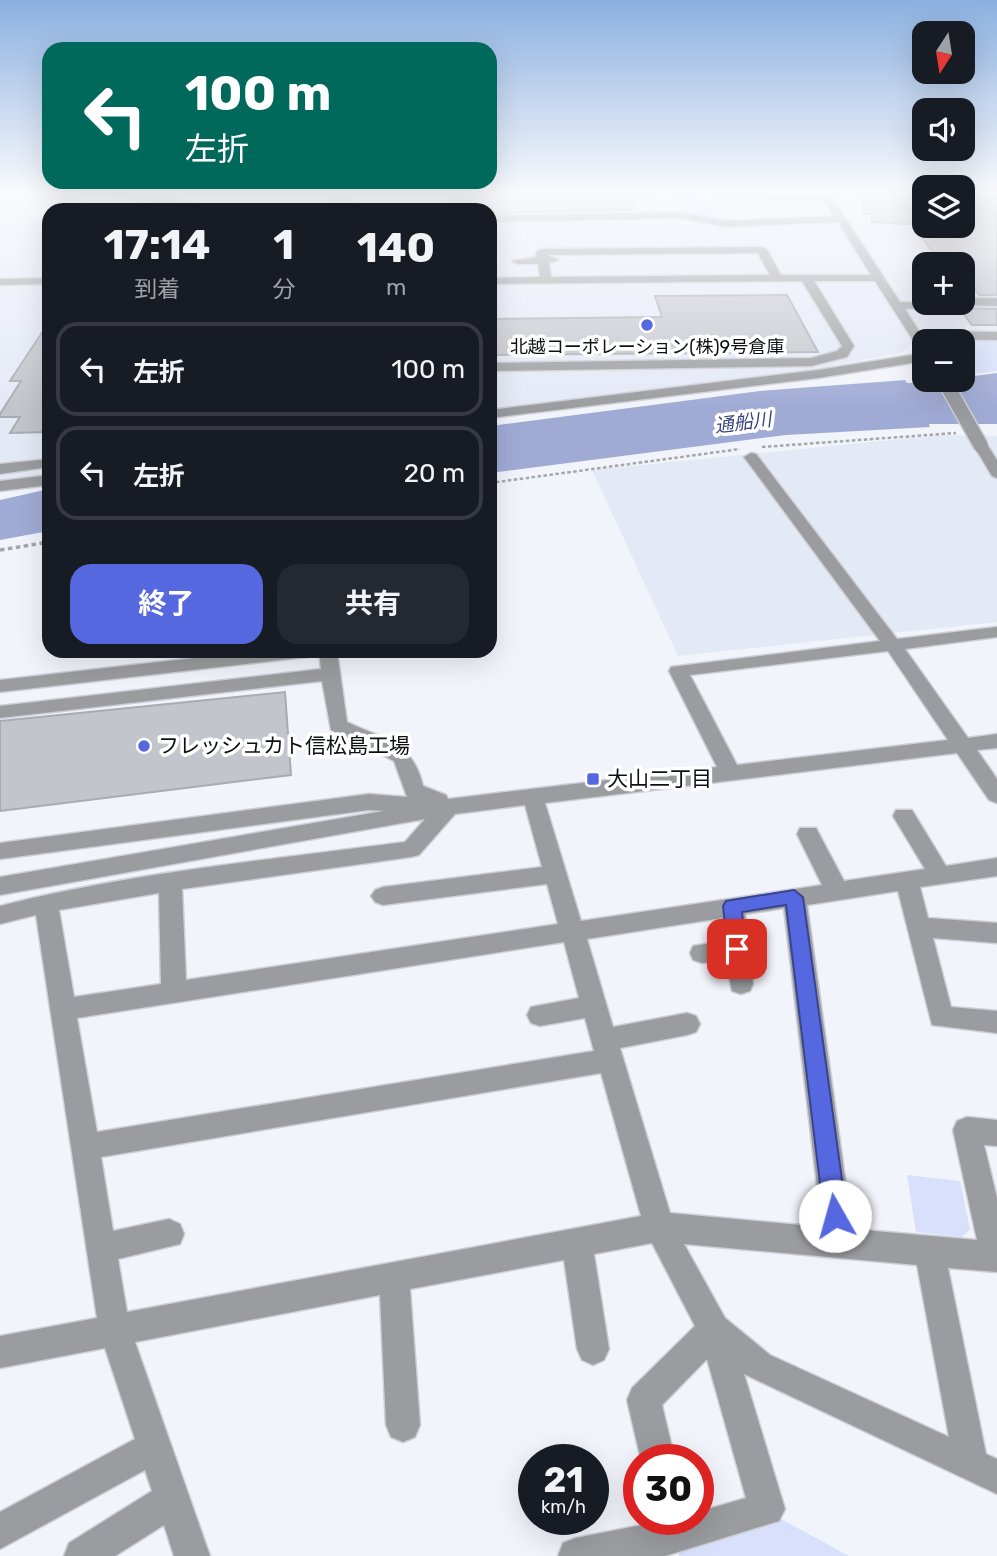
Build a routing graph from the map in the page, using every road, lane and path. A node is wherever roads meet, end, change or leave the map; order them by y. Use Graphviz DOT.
graph roads {
  1 [pos="528,263"];
  2 [pos="869,263"];
  3 [pos="543,265"];
  4 [pos="771,268"];
  5 [pos="806,278"];
  6 [pos="879,278"];
  7 [pos="497,279"];
  8 [pos="42,281"];
  9 [pos="0,282"];
  10 [pos="975,302"];
  11 [pos="997,302"];
  12 [pos="912,305"];
  13 [pos="897,306"];
  14 [pos="912,330"];
  15 [pos="975,336"];
  16 [pos="997,336"];
  17 [pos="912,359"];
  18 [pos="497,367"];
  19 [pos="951,392"];
  20 [pos="497,413"];
  21 [pos="751,457"];
  22 [pos="42,464"];
  23 [pos="0,469"];
  24 [pos="997,473"];
  25 [pos="42,481"];
  26 [pos="0,486"];
  27 [pos="42,543"];
  28 [pos="0,550"];
  29 [pos="997,632"];
  30 [pos="892,643"];
  31 [pos="246,658"];
  32 [pos="329,658"];
  33 [pos="331,674"];
  34 [pos="0,686"];
  35 [pos="0,712"];
  36 [pos="997,741"];
  37 [pos="963,746"];
  38 [pos="730,772"];
  39 [pos="997,794"];
  40 [pos="533,797"];
  41 [pos="499,801"];
  42 [pos="449,807"];
  43 [pos="904,816"];
  44 [pos="808,834"];
  45 [pos="0,851"];
  46 [pos="997,867"];
  47 [pos="556,874"];
  48 [pos="940,875"];
  49 [pos="907,880"];
  50 [pos="170,882"];
  51 [pos="0,886"];
  52 [pos="837,891"];
  53 [pos="383,896"];
  54 [pos="794,897"];
  55 [pos="46,904"];
  56 [pos="732,906"];
  57 [pos="0,915"];
  58 [pos="919,927"];
  59 [pos="572,930"];
  60 [pos="997,933"];
  61 [pos="737,949"];
  62 [pos="702,953"];
  63 [pos="741,984"];
  64 [pos="174,991"];
  65 [pos="595,1006"];
  66 [pos="63,1009"];
  67 [pos="540,1015"];
  68 [pos="997,1022"];
  69 [pos="687,1024"];
  70 [pos="608,1050"];
  71 [pos="997,1133"];
  72 [pos="85,1147"];
  73 [pos="659,1227"];
  74 [pos="169,1234"];
  75 [pos="578,1242"];
  76 [pos="839,1243"];
  77 [pos="101,1248"];
  78 [pos="930,1251"];
  79 [pos="996,1257"];
  80 [pos="394,1276"];
  81 [pos="114,1328"];
  82 [pos="714,1329"];
  83 [pos="593,1349"];
  84 [pos="0,1352"];
  85 [pos="403,1425"];
  86 [pos="654,1444"];
  87 [pos="155,1447"];
  88 [pos="984,1471"];
  89 [pos="172,1499"];
  90 [pos="714,1519"];
  91 [pos="0,1531"];
  92 [pos="647,1535"];
  93 [pos="82,1556"];
  94 [pos="192,1556"];
  95 [pos="576,1556"];
  1 -- 3 [label="street"];
  2 -- 6 [label="street"];
  3 -- 4 [label="street"];
  3 -- 4 [label="street"];
  3 -- 7 [label="street"];
  4 -- 5 [label="street"];
  5 -- 6 [label="street"];
  5 -- 18 [label="street"];
  6 -- 13 [label="street"];
  8 -- 9 [label="street"];
  10 -- 11 [label="street"];
  12 -- 13 [label="street"];
  13 -- 14 [label="street"];
  15 -- 16 [label="street"];
  17 -- 20 [label="street"];
  19 -- 24 [label="street, bridge"];
  21 -- 30 [label="street"];
  22 -- 23 [label="street"];
  25 -- 26 [label="street"];
  27 -- 28 [label="path"];
  29 -- 30 [label="street"];
  30 -- 37 [label="street"];
  30 -- 38 [label="street"];
  31 -- 34 [label="street"];
  32 -- 33 [label="street"];
  33 -- 35 [label="street"];
  33 -- 41 [label="street"];
  36 -- 37 [label="street"];
  37 -- 38 [label="street"];
  37 -- 39 [label="street"];
  38 -- 40 [label="street"];
  40 -- 41 [label="street"];
  40 -- 47 [label="street"];
  41 -- 42 [label="street"];
  42 -- 45 [label="street"];
  42 -- 50 [label="street"];
  42 -- 51 [label="street"];
  43 -- 48 [label="street"];
  44 -- 52 [label="street"];
  46 -- 48 [label="street"];
  47 -- 53 [label="street"];
  47 -- 59 [label="street"];
  48 -- 49 [label="street"];
  49 -- 52 [label="street"];
  49 -- 58 [label="street"];
  50 -- 55 [label="street"];
  50 -- 64 [label="street"];
  52 -- 54 [label="street"];
  54 -- 56 [label="street"];
  54 -- 76 [label="street"];
  55 -- 57 [label="street"];
  55 -- 66 [label="street"];
  56 -- 59 [label="street"];
  56 -- 61 [label="street"];
  58 -- 60 [label="street"];
  58 -- 68 [label="street"];
  59 -- 64 [label="street"];
  59 -- 65 [label="street"];
  61 -- 62 [label="street"];
  61 -- 63 [label="street"];
  64 -- 66 [label="street"];
  65 -- 67 [label="street"];
  65 -- 70 [label="street"];
  66 -- 72 [label="street"];
  69 -- 70 [label="street"];
  70 -- 72 [label="street"];
  70 -- 73 [label="street"];
  71 -- 79 [label="street"];
  72 -- 77 [label="street"];
  73 -- 75 [label="street"];
  73 -- 76 [label="street"];
  73 -- 82 [label="street"];
  74 -- 77 [label="street"];
  75 -- 80 [label="street"];
  75 -- 83 [label="street"];
  76 -- 78 [label="street"];
  77 -- 81 [label="street"];
  78 -- 79 [label="street"];
  78 -- 88 [label="street"];
  80 -- 81 [label="street"];
  80 -- 85 [label="street"];
  81 -- 84 [label="street"];
  81 -- 87 [label="street"];
  82 -- 86 [label="street"];
  82 -- 88 [label="street"];
  82 -- 90 [label="street"];
  87 -- 89 [label="street"];
  87 -- 91 [label="street"];
  89 -- 93 [label="street"];
  89 -- 94 [label="street"];
  92 -- 95 [label="street"];
}
